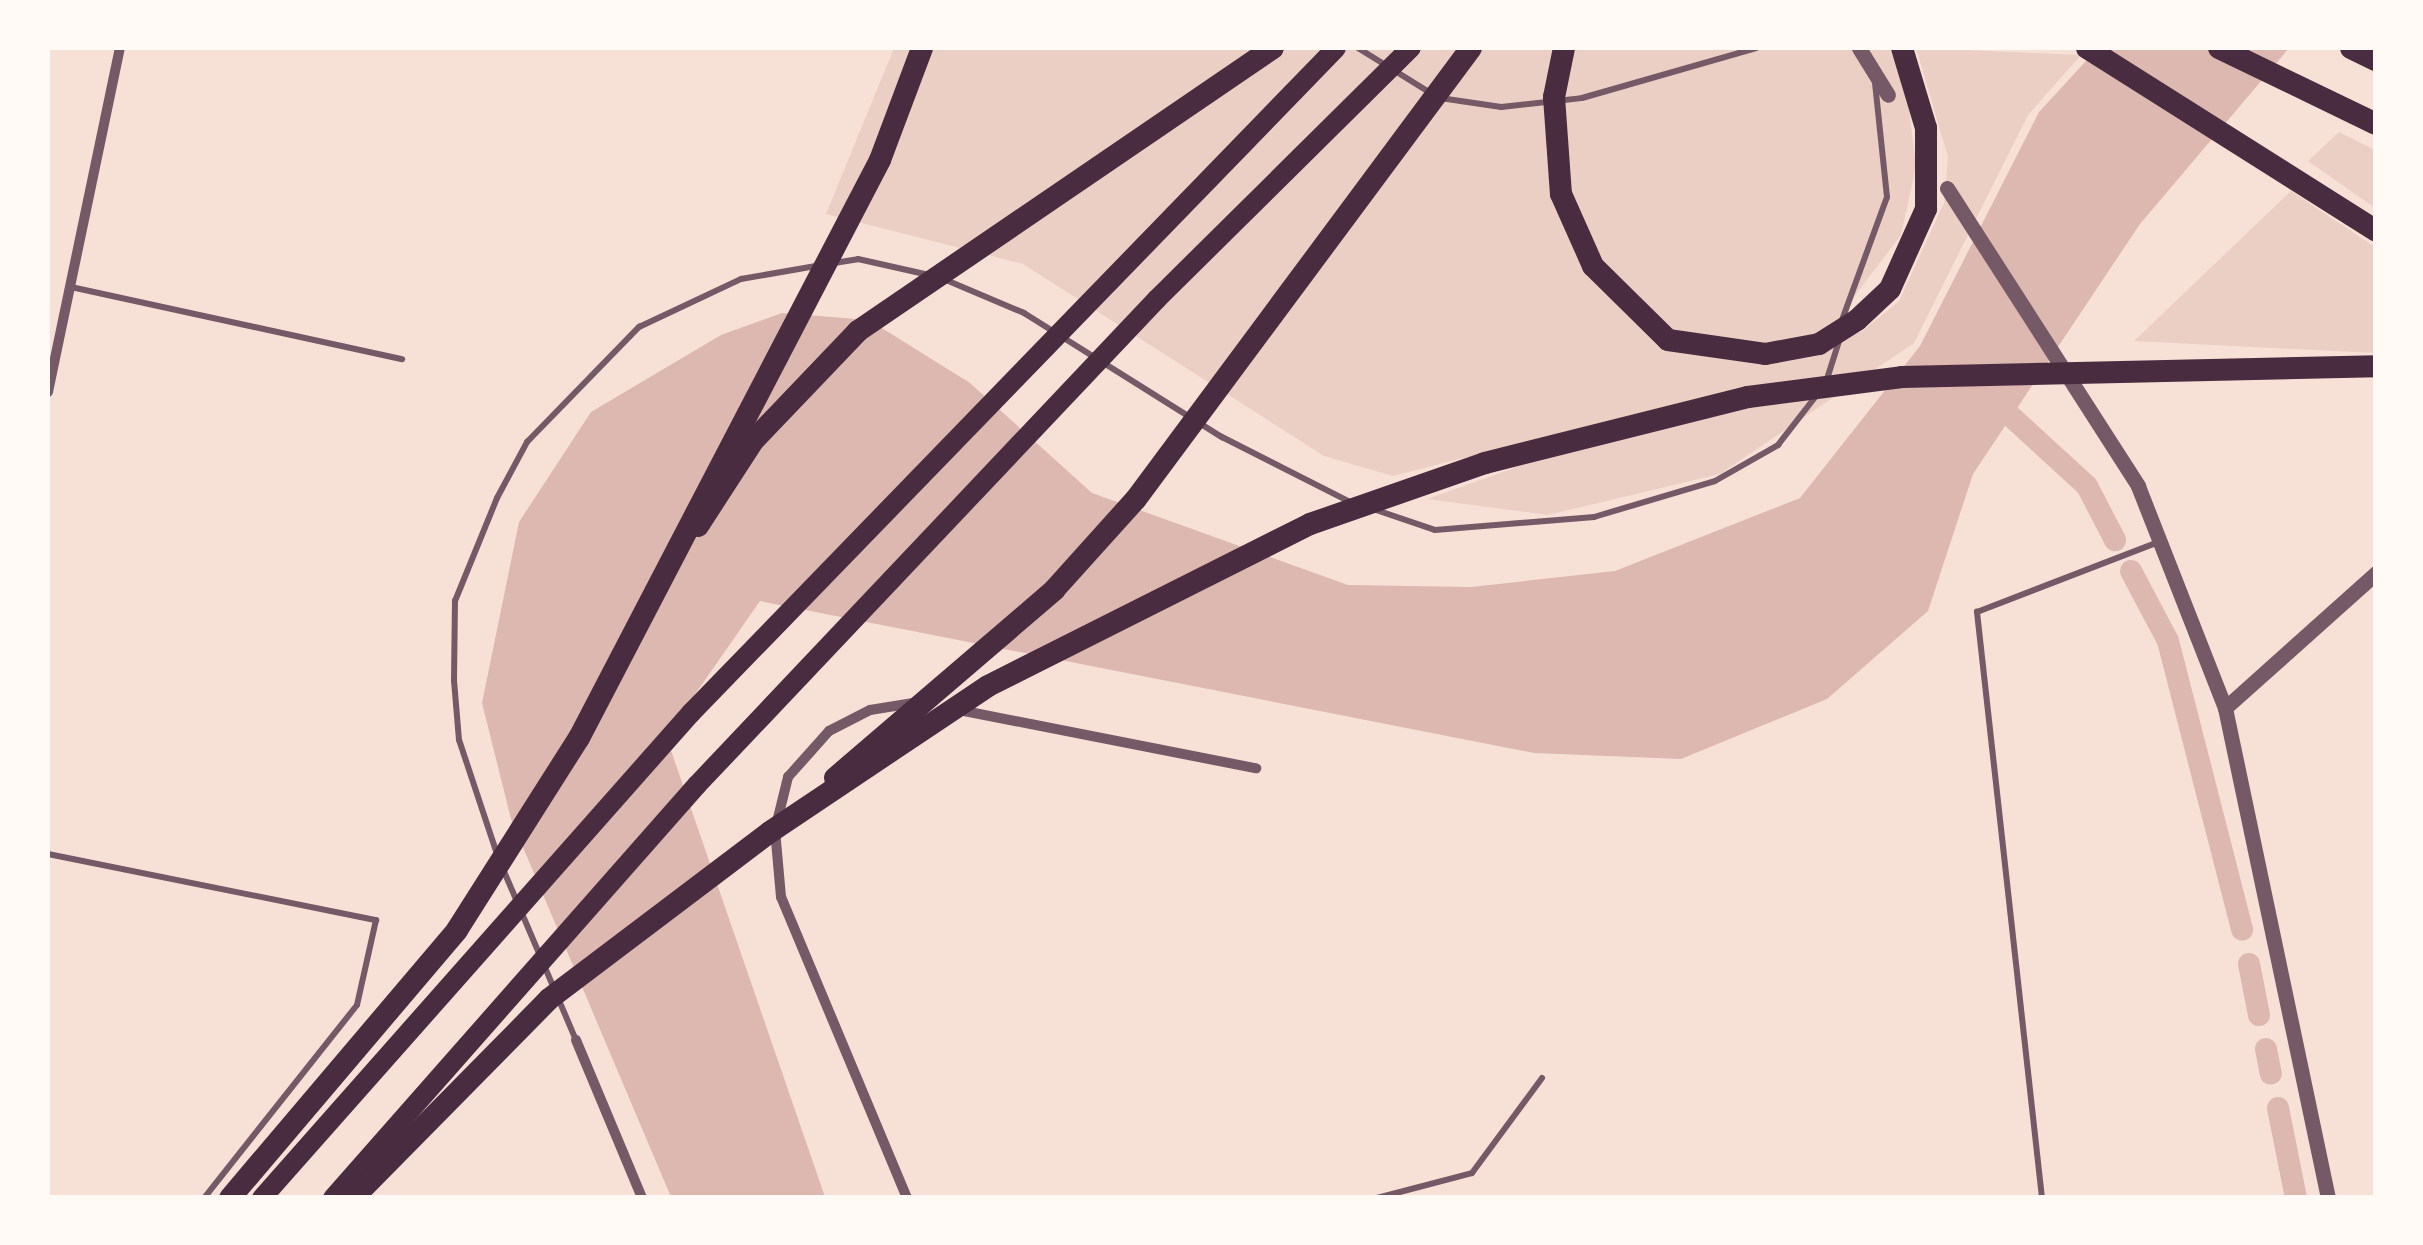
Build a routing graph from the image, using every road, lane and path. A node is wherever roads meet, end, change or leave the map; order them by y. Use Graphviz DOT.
graph roads {
  1 [pos="120,48"];
  2 [pos="922,48"];
  3 [pos="1272,48"];
  4 [pos="1336,48"];
  5 [pos="1358,48"];
  6 [pos="1411,48"];
  7 [pos="1470,48"];
  8 [pos="1564,48"];
  9 [pos="1756,48"];
  10 [pos="1859,48"];
  11 [pos="1902,48"];
  12 [pos="2087,48"];
  13 [pos="2218,48"];
  14 [pos="2350,48"];
  15 [pos="2376,60"];
  16 [pos="1874,71"];
  17 [pos="1888,95"];
  18 [pos="2376,124"];
  19 [pos="1952,195"];
  20 [pos="2376,231"];
  21 [pos="70,286"];
  22 [pos="402,359"];
  23 [pos="2376,366"];
  24 [pos="48,392"];
  25 [pos="2162,541"];
  26 [pos="666,565"];
  27 [pos="2376,573"];
  28 [pos="2225,708"];
  29 [pos="1256,768"];
  30 [pos="770,832"];
  31 [pos="48,854"];
  32 [pos="576,1040"];
  33 [pos="1542,1078"];
  34 [pos="384,1150"];
  35 [pos="204,1198"];
  36 [pos="230,1198"];
  37 [pos="262,1198"];
  38 [pos="333,1198"];
  39 [pos="354,1198"];
  40 [pos="642,1198"];
  41 [pos="907,1198"];
  42 [pos="1377,1198"];
  43 [pos="2042,1198"];
  44 [pos="2328,1198"];
  1 -- 21 [label="street"];
  2 -- 26 [label="highway"];
  3 -- 26 [label="highway"];
  4 -- 37 [label="highway"];
  5 -- 9 [label="lane"];
  6 -- 34 [label="highway"];
  7 -- 30 [label="highway"];
  8 -- 11 [label="highway"];
  10 -- 16 [label="street"];
  12 -- 20 [label="highway"];
  13 -- 18 [label="highway"];
  14 -- 15 [label="highway"];
  16 -- 17 [label="street"];
  16 -- 32 [label="lane"];
  19 -- 25 [label="street"];
  21 -- 22 [label="lane"];
  21 -- 24 [label="street"];
  23 -- 30 [label="highway"];
  25 -- 28 [label="street"];
  25 -- 43 [label="lane"];
  26 -- 36 [label="highway"];
  27 -- 28 [label="street"];
  28 -- 44 [label="street"];
  29 -- 41 [label="street"];
  30 -- 34 [label="highway"];
  31 -- 35 [label="lane"];
  32 -- 40 [label="street"];
  33 -- 42 [label="lane"];
  34 -- 38 [label="highway"];
  34 -- 39 [label="highway"];
}
